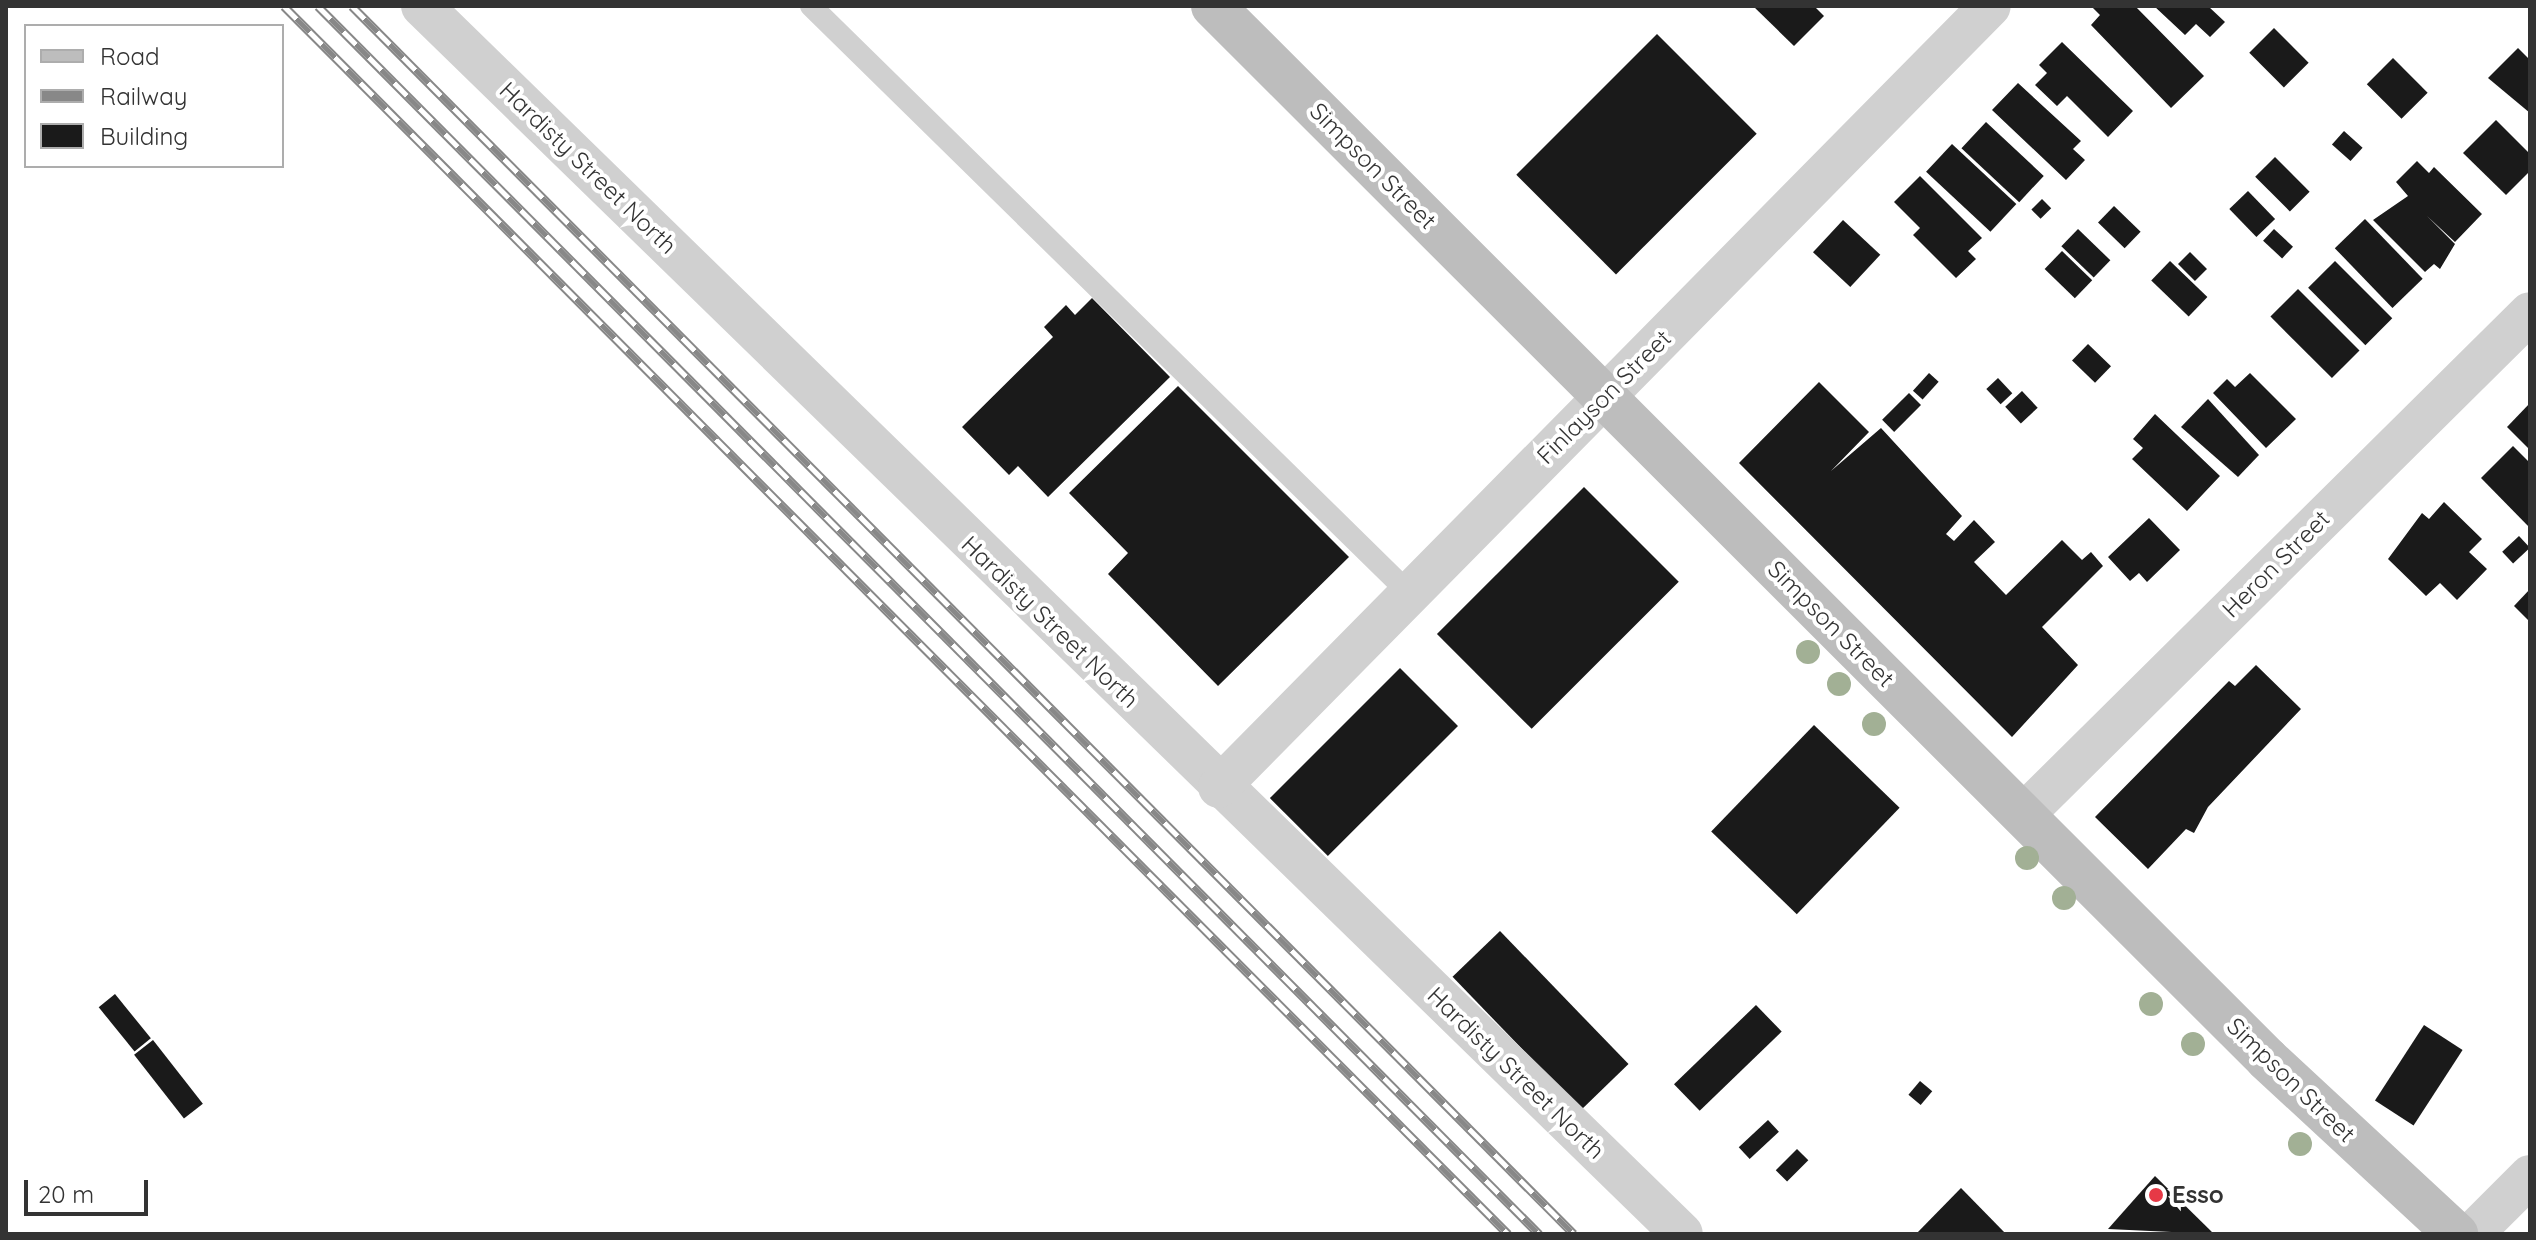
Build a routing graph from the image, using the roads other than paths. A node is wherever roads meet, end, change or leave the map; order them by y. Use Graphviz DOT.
graph roads {
  1 [pos="422,6"];
  2 [pos="811,6"];
  3 [pos="1213,6"];
  4 [pos="1990,6"];
  5 [pos="2530,313"];
  6 [pos="1605,397"];
  7 [pos="1410,594"];
  8 [pos="1219,787"];
  9 [pos="2023,815"];
  10 [pos="2530,1176"];
  11 [pos="1682,1234"];
  12 [pos="2456,1234"];
  13 [pos="2472,1234"];
  1 -- 8 [label="street, Hardisty Street North"];
  2 -- 7 [label="lane"];
  3 -- 6 [label="main road, Simpson Street"];
  4 -- 6 [label="street, Finlayson Street"];
  5 -- 9 [label="street, Heron Street"];
  6 -- 7 [label="street, Finlayson Street"];
  6 -- 9 [label="main road, Simpson Street"];
  7 -- 8 [label="street, Finlayson Street"];
  8 -- 11 [label="street, Hardisty Street North"];
  9 -- 12 [label="main road, Simpson Street"];
  10 -- 13 [label="street"];
}
